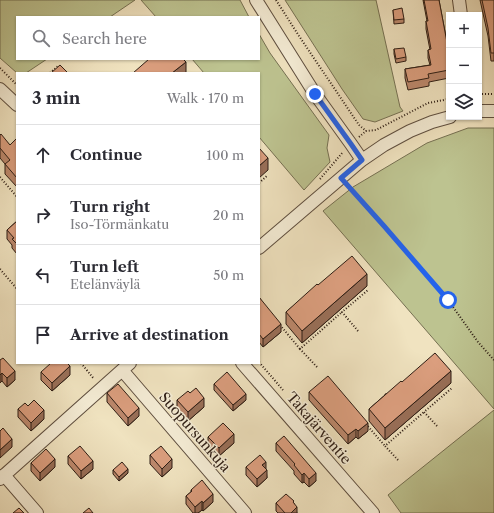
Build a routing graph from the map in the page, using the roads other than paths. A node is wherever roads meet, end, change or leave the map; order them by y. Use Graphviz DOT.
graph roads {
  1 [pos="256,0"];
  2 [pos="459,0"];
  3 [pos="461,12"];
  4 [pos="0,88"];
  5 [pos="16,104"];
  6 [pos="482,111"];
  7 [pos="494,111"];
  8 [pos="446,118"];
  9 [pos="362,160"];
  10 [pos="260,247"];
  11 [pos="243,364"];
  12 [pos="126,367"];
  13 [pos="2,477"];
  14 [pos="37,513"];
  15 [pos="245,513"];
  16 [pos="373,513"];
  1 -- 9 [label="street"];
  2 -- 3 [label="street"];
  4 -- 5 [label="street"];
  6 -- 7 [label="street"];
  8 -- 9 [label="street"];
  9 -- 10 [label="street"];
  11 -- 16 [label="street, Takajärventie"];
  12 -- 13 [label="street"];
  12 -- 15 [label="street, Suopursunkuja"];
  13 -- 14 [label="street"];
}
